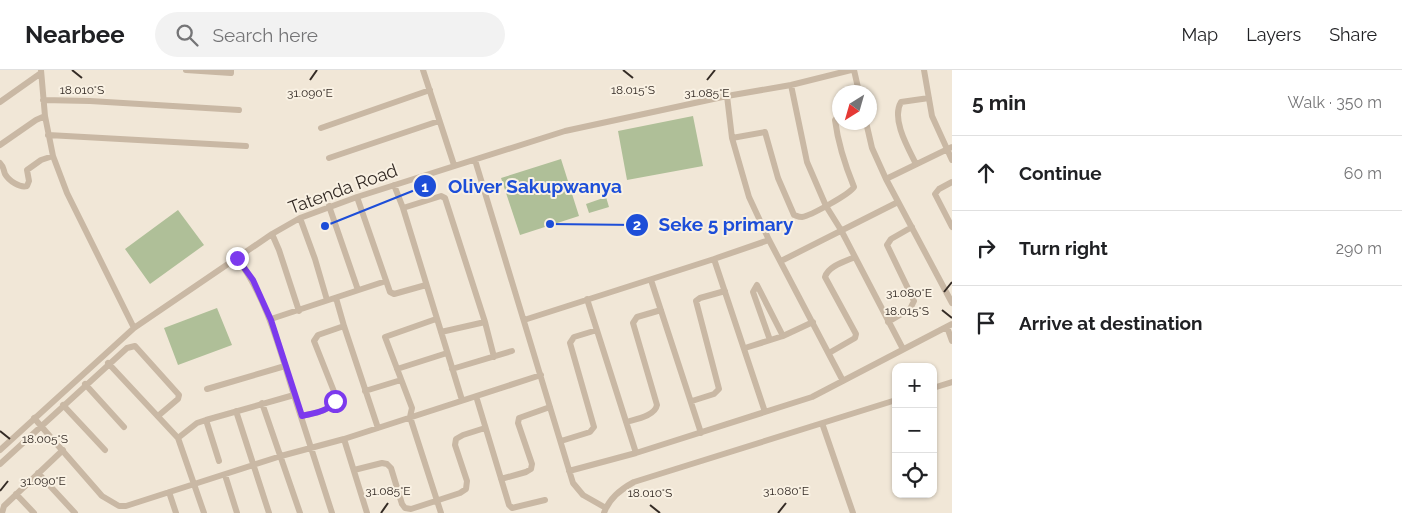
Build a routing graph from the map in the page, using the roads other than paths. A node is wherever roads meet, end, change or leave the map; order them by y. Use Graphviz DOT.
graph roads {
  1 [pos="186,70"];
  2 [pos="231,70"];
  3 [pos="423,70"];
  4 [pos="853,70"];
  5 [pos="924,70"];
  6 [pos="41,72"];
  7 [pos="791,85"];
  8 [pos="857,85"];
  9 [pos="430,90"];
  10 [pos="727,96"];
  11 [pos="929,98"];
  12 [pos="42,100"];
  13 [pos="0,102"];
  14 [pos="239,110"];
  15 [pos="45,116"];
  16 [pos="439,121"];
  17 [pos="321,128"];
  18 [pos="837,130"];
  19 [pos="868,130"];
  20 [pos="48,136"];
  21 [pos="732,138"];
  22 [pos="0,146"];
  23 [pos="246,146"];
  24 [pos="950,148"];
  25 [pos="53,156"];
  26 [pos="329,158"];
  27 [pos="475,160"];
  28 [pos="952,160"];
  29 [pos="0,163"];
  30 [pos="916,164"];
  31 [pos="454,166"];
  32 [pos="886,179"];
  33 [pos="952,182"];
  34 [pos="394,185"];
  35 [pos="357,197"];
  36 [pos="898,202"];
  37 [pos="329,206"];
  38 [pos="826,206"];
  39 [pos="403,208"];
  40 [pos="300,218"];
  41 [pos="912,227"];
  42 [pos="952,227"];
  43 [pos="842,230"];
  44 [pos="272,234"];
  45 [pos="769,240"];
  46 [pos="855,256"];
  47 [pos="237,258"];
  48 [pos="714,260"];
  49 [pos="781,261"];
  50 [pos="651,280"];
  51 [pos="386,281"];
  52 [pos="426,285"];
  53 [pos="949,289"];
  54 [pos="358,290"];
  55 [pos="724,290"];
  56 [pos="336,298"];
  57 [pos="587,299"];
  58 [pos="327,300"];
  59 [pos="952,303"];
  60 [pos="661,310"];
  61 [pos="299,311"];
  62 [pos="436,319"];
  63 [pos="271,320"];
  64 [pos="524,320"];
  65 [pos="485,322"];
  66 [pos="813,322"];
  67 [pos="888,322"];
  68 [pos="949,325"];
  69 [pos="344,326"];
  70 [pos="134,328"];
  71 [pos="597,330"];
  72 [pos="441,332"];
  73 [pos="783,336"];
  74 [pos="770,340"];
  75 [pos="952,341"];
  76 [pos="745,348"];
  77 [pos="903,350"];
  78 [pos="512,351"];
  79 [pos="447,353"];
  80 [pos="829,353"];
  81 [pos="494,356"];
  82 [pos="108,363"];
  83 [pos="285,366"];
  84 [pos="397,369"];
  85 [pos="452,369"];
  86 [pos="541,375"];
  87 [pos="401,380"];
  88 [pos="843,381"];
  89 [pos="952,382"];
  90 [pos="85,384"];
  91 [pos="937,387"];
  92 [pos="207,388"];
  93 [pos="365,391"];
  94 [pos="294,395"];
  95 [pos="476,396"];
  96 [pos="462,400"];
  97 [pos="892,401"];
  98 [pos="692,402"];
  99 [pos="262,403"];
  100 [pos="63,405"];
  101 [pos="550,407"];
  102 [pos="236,411"];
  103 [pos="766,412"];
  104 [pos="158,416"];
  105 [pos="302,416"];
  106 [pos="410,417"];
  107 [pos="34,418"];
  108 [pos="206,420"];
  109 [pos="626,422"];
  110 [pos="822,423"];
  111 [pos="41,426"];
  112 [pos="124,427"];
  113 [pos="378,428"];
  114 [pos="486,428"];
  115 [pos="702,432"];
  116 [pos="178,438"];
  117 [pos="344,439"];
  118 [pos="561,441"];
  119 [pos="311,449"];
  120 [pos="0,450"];
  121 [pos="63,450"];
  122 [pos="105,450"];
  123 [pos="636,453"];
  124 [pos="281,456"];
  125 [pos="219,461"];
  126 [pos="0,464"];
  127 [pos="253,466"];
  128 [pos="354,470"];
  129 [pos="569,471"];
  130 [pos="38,473"];
  131 [pos="225,475"];
  132 [pos="501,479"];
  133 [pos="194,484"];
  134 [pos="169,492"];
  135 [pos="16,494"];
  136 [pos="437,500"];
  137 [pos="545,500"];
  138 [pos="605,510"];
  139 [pos="2,513"];
  140 [pos="34,513"];
  141 [pos="75,513"];
  142 [pos="176,513"];
  143 [pos="204,513"];
  144 [pos="237,513"];
  145 [pos="269,513"];
  146 [pos="300,513"];
  147 [pos="332,513"];
  148 [pos="367,513"];
  149 [pos="441,513"];
  150 [pos="853,513"];
  1 -- 2 [label="street"];
  3 -- 9 [label="street"];
  4 -- 7 [label="street, Tatenda Road"];
  4 -- 8 [label="street"];
  5 -- 11 [label="street"];
  6 -- 12 [label="street"];
  6 -- 13 [label="street"];
  7 -- 10 [label="street, Tatenda Road"];
  7 -- 38 [label="street"];
  9 -- 16 [label="street"];
  9 -- 17 [label="street"];
  10 -- 21 [label="street"];
  10 -- 27 [label="street, Tatenda Road"];
  11 -- 24 [label="street"];
  11 -- 30 [label="street"];
  12 -- 14 [label="street"];
  12 -- 15 [label="street"];
  15 -- 20 [label="street"];
  15 -- 22 [label="street"];
  16 -- 26 [label="street"];
  16 -- 31 [label="street"];
  18 -- 38 [label="street"];
  19 -- 32 [label="street"];
  20 -- 23 [label="street"];
  20 -- 25 [label="street"];
  21 -- 38 [label="street"];
  21 -- 45 [label="street"];
  24 -- 28 [label="street"];
  24 -- 30 [label="street"];
  25 -- 29 [label="street"];
  25 -- 70 [label="street"];
  27 -- 31 [label="street, Tatenda Road"];
  27 -- 64 [label="street"];
  30 -- 32 [label="street"];
  31 -- 34 [label="street, Tatenda Road"];
  32 -- 36 [label="street"];
  33 -- 42 [label="street"];
  34 -- 35 [label="street, Tatenda Road"];
  34 -- 39 [label="street"];
  35 -- 37 [label="street, Tatenda Road"];
  35 -- 51 [label="street"];
  36 -- 41 [label="street"];
  36 -- 43 [label="street"];
  37 -- 40 [label="street, Tatenda Road"];
  37 -- 54 [label="street"];
  38 -- 43 [label="street"];
  39 -- 52 [label="street"];
  39 -- 65 [label="street"];
  40 -- 44 [label="street, Tatenda Road"];
  40 -- 58 [label="street"];
  41 -- 53 [label="street"];
  41 -- 67 [label="street"];
  43 -- 46 [label="street"];
  43 -- 49 [label="street"];
  44 -- 47 [label="street, Tatenda Road"];
  44 -- 61 [label="street"];
  45 -- 48 [label="street"];
  45 -- 49 [label="street"];
  46 -- 67 [label="street"];
  46 -- 80 [label="street"];
  47 -- 63 [label="street"];
  47 -- 70 [label="street, Tatenda Road"];
  48 -- 50 [label="street"];
  48 -- 55 [label="street"];
  49 -- 66 [label="street"];
  50 -- 57 [label="street"];
  50 -- 60 [label="street"];
  51 -- 52 [label="street"];
  51 -- 54 [label="street"];
  52 -- 62 [label="street"];
  53 -- 59 [label="street"];
  54 -- 56 [label="street"];
  55 -- 76 [label="street"];
  55 -- 98 [label="street"];
  56 -- 58 [label="street"];
  56 -- 69 [label="street"];
  57 -- 64 [label="street"];
  57 -- 71 [label="street"];
  58 -- 61 [label="street"];
  60 -- 98 [label="street"];
  60 -- 109 [label="street"];
  61 -- 63 [label="street"];
  62 -- 72 [label="street"];
  62 -- 84 [label="street"];
  63 -- 83 [label="street"];
  64 -- 86 [label="street"];
  65 -- 72 [label="street"];
  65 -- 81 [label="street"];
  66 -- 73 [label="street"];
  66 -- 80 [label="street"];
  67 -- 77 [label="street"];
  68 -- 75 [label="street"];
  68 -- 77 [label="street"];
  69 -- 93 [label="street"];
  69 -- 105 [label="street"];
  70 -- 107 [label="street, Tatenda Road"];
  71 -- 109 [label="street"];
  71 -- 118 [label="street"];
  72 -- 79 [label="street"];
  73 -- 74 [label="street"];
  73 -- 74 [label="street"];
  74 -- 76 [label="street"];
  76 -- 103 [label="street"];
  77 -- 88 [label="street"];
  78 -- 81 [label="street"];
  79 -- 84 [label="street"];
  79 -- 85 [label="street"];
  80 -- 88 [label="street"];
  81 -- 85 [label="street"];
  82 -- 90 [label="street"];
  82 -- 104 [label="street"];
  82 -- 104 [label="street"];
  83 -- 92 [label="street"];
  83 -- 94 [label="street"];
  84 -- 87 [label="street"];
  85 -- 96 [label="street"];
  86 -- 95 [label="street"];
  86 -- 101 [label="street"];
  87 -- 93 [label="street"];
  87 -- 106 [label="street"];
  88 -- 103 [label="street"];
  89 -- 91 [label="street"];
  90 -- 100 [label="street"];
  90 -- 112 [label="street"];
  93 -- 113 [label="street"];
  94 -- 99 [label="street"];
  94 -- 105 [label="street"];
  95 -- 96 [label="street"];
  95 -- 114 [label="street"];
  96 -- 106 [label="street"];
  97 -- 110 [label="street"];
  98 -- 115 [label="street"];
  99 -- 102 [label="street"];
  99 -- 124 [label="street"];
  100 -- 111 [label="street"];
  100 -- 122 [label="street"];
  101 -- 118 [label="street"];
  101 -- 132 [label="street"];
  102 -- 108 [label="street"];
  102 -- 127 [label="street"];
  103 -- 115 [label="street"];
  104 -- 116 [label="street"];
  105 -- 119 [label="street"];
  106 -- 113 [label="street"];
  106 -- 136 [label="street"];
  107 -- 111 [label="street"];
  107 -- 120 [label="street, Tatenda Road"];
  108 -- 116 [label="street"];
  108 -- 125 [label="street"];
  109 -- 123 [label="street"];
  110 -- 138 [label="street"];
  110 -- 150 [label="street"];
  111 -- 121 [label="street"];
  111 -- 126 [label="street"];
  113 -- 117 [label="street"];
  114 -- 132 [label="street"];
  114 -- 136 [label="street"];
  115 -- 123 [label="street"];
  116 -- 133 [label="street"];
  117 -- 119 [label="street"];
  117 -- 128 [label="street"];
  118 -- 129 [label="street"];
  119 -- 124 [label="street"];
  119 -- 147 [label="street"];
  121 -- 130 [label="street"];
  121 -- 134 [label="street"];
  123 -- 129 [label="street"];
  124 -- 127 [label="street"];
  124 -- 146 [label="street"];
  127 -- 131 [label="street"];
  127 -- 145 [label="street"];
  128 -- 136 [label="street"];
  128 -- 148 [label="street"];
  129 -- 138 [label="street"];
  130 -- 135 [label="street"];
  130 -- 141 [label="street"];
  131 -- 133 [label="street"];
  131 -- 144 [label="street"];
  132 -- 137 [label="street"];
  133 -- 134 [label="street"];
  133 -- 143 [label="street"];
  134 -- 142 [label="street"];
  135 -- 139 [label="street"];
  135 -- 140 [label="street"];
  136 -- 149 [label="street"];
}
